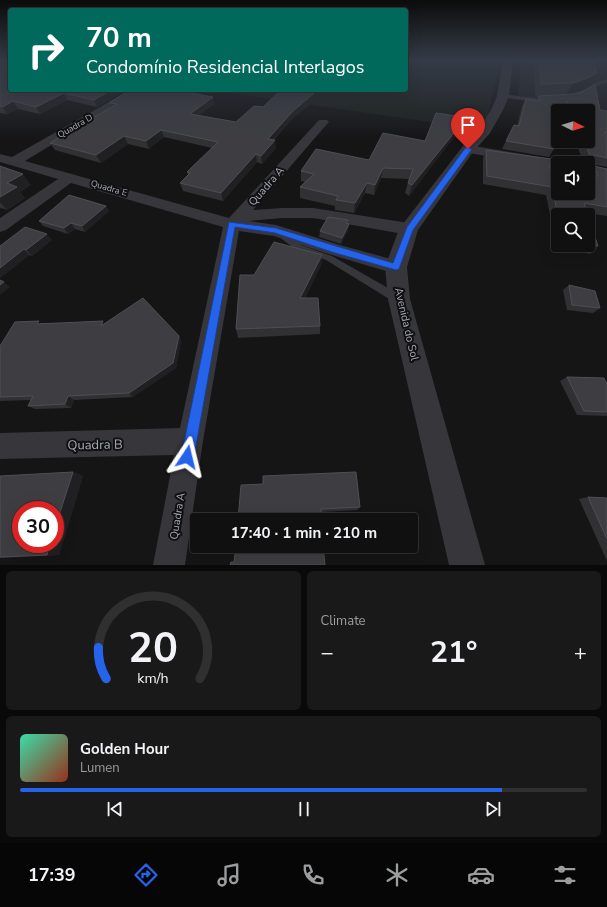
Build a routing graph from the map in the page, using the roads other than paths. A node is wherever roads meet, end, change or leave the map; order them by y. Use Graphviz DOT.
graph roads {
  1 [pos="504,86"];
  2 [pos="593,86"];
  3 [pos="133,92"];
  4 [pos="503,96"];
  5 [pos="575,97"];
  6 [pos="554,100"];
  7 [pos="323,122"];
  8 [pos="468,149"];
  9 [pos="7,160"];
  10 [pos="551,163"];
  11 [pos="595,170"];
  12 [pos="607,173"];
  13 [pos="70,177"];
  14 [pos="230,220"];
  15 [pos="0,226"];
  16 [pos="410,229"];
  17 [pos="276,231"];
  18 [pos="396,267"];
  19 [pos="399,299"];
  20 [pos="190,441"];
  21 [pos="0,446"];
  22 [pos="169,565"];
  23 [pos="468,565"];
  1 -- 4 [label="street, Avenida do Sol"];
  2 -- 5 [label="lane"];
  3 -- 9 [label="street, Quadra D"];
  4 -- 6 [label="lane"];
  4 -- 8 [label="street, Avenida do Sol"];
  7 -- 14 [label="street, Quadra A"];
  8 -- 10 [label="street"];
  8 -- 16 [label="street, Avenida do Sol"];
  9 -- 13 [label="street, Quadra E"];
  11 -- 12 [label="street"];
  13 -- 14 [label="street, Quadra E"];
  13 -- 15 [label="street"];
  14 -- 16 [label="street"];
  14 -- 17 [label="street"];
  14 -- 20 [label="street, Quadra A"];
  16 -- 18 [label="street, Avenida do Sol"];
  17 -- 18 [label="street"];
  17 -- 19 [label="lane"];
  18 -- 19 [label="street, Avenida do Sol"];
  19 -- 23 [label="street, Avenida do Sol"];
  20 -- 21 [label="street, Quadra B"];
  20 -- 22 [label="street, Quadra A"];
}
